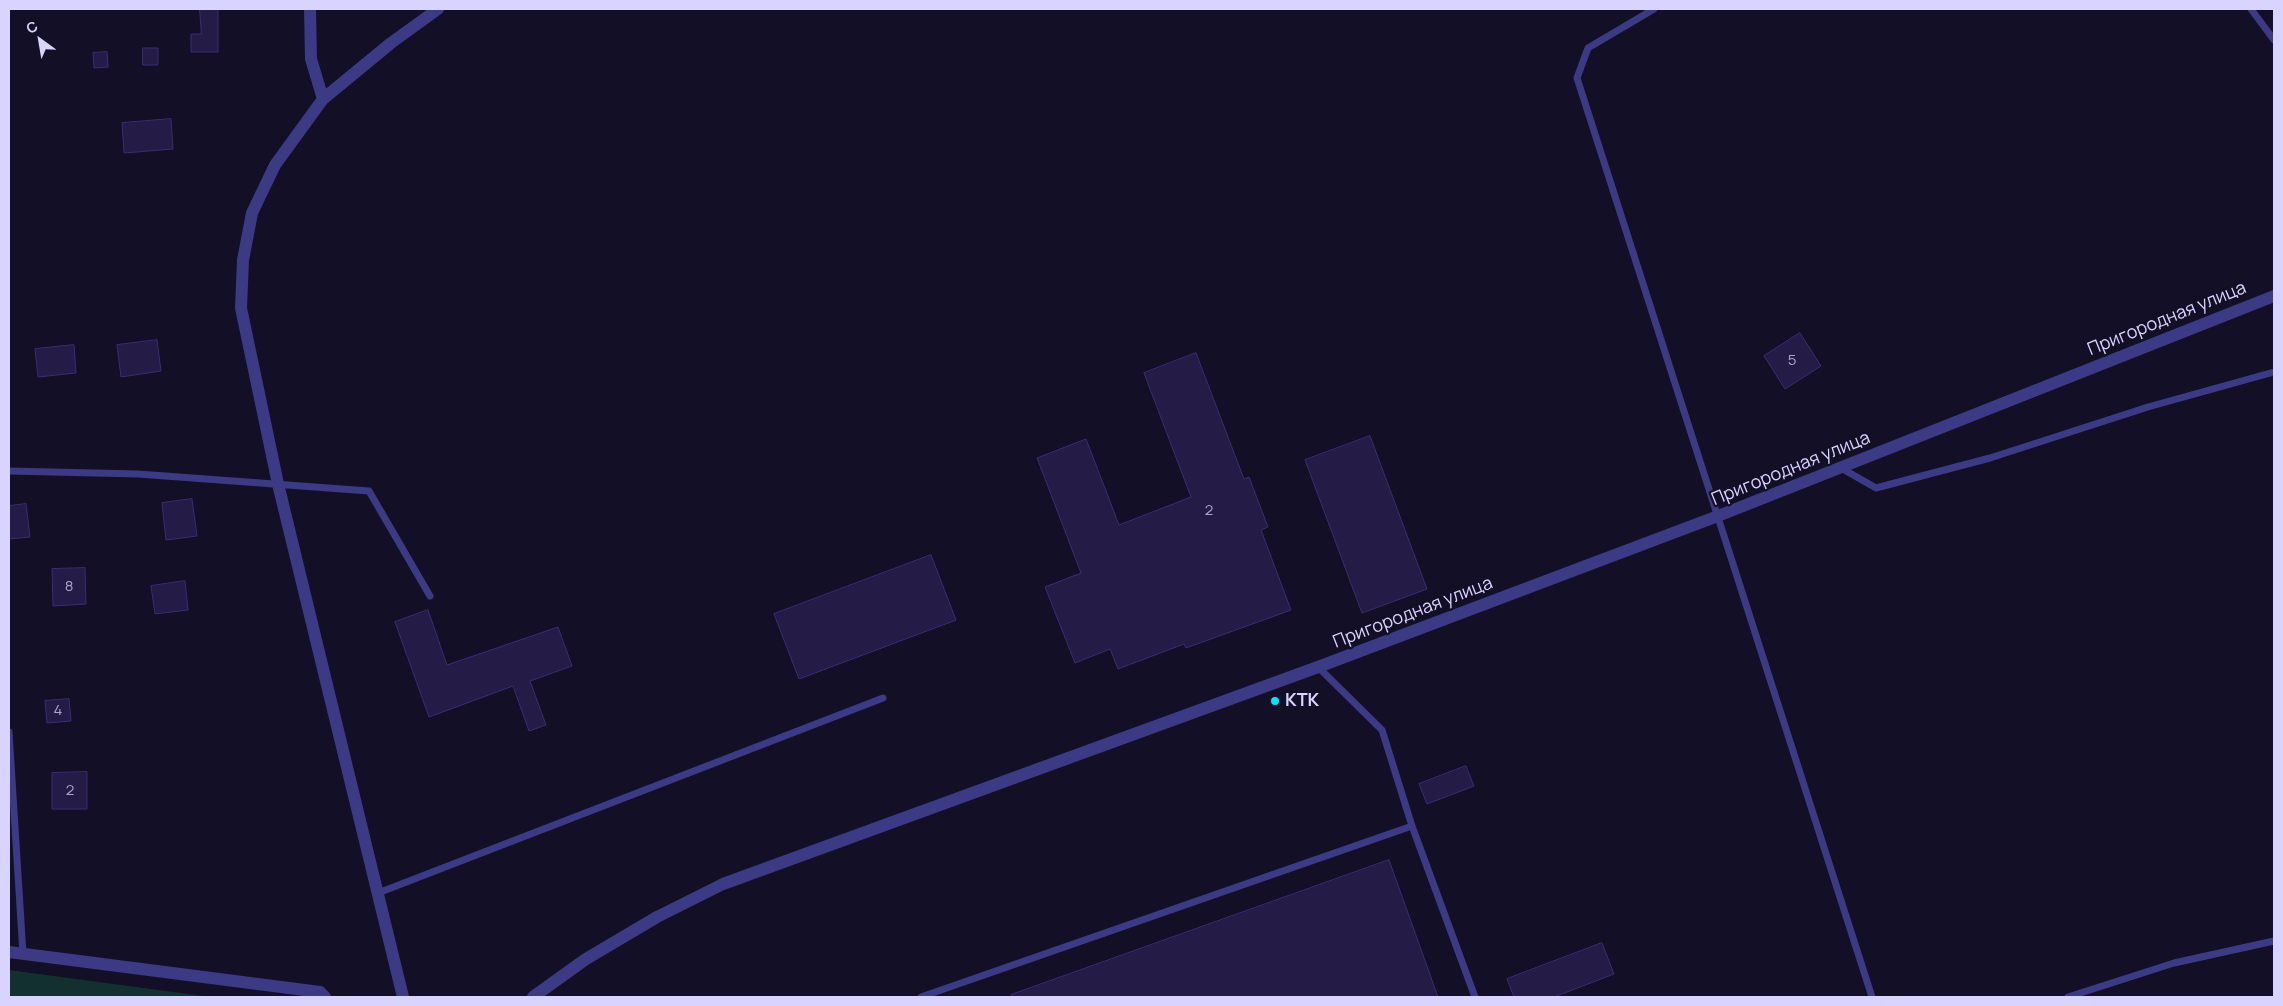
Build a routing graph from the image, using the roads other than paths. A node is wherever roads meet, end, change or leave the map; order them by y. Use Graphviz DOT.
graph roads {
  1 [pos="310,9"];
  2 [pos="438,9"];
  3 [pos="1654,9"];
  4 [pos="2252,9"];
  5 [pos="2274,40"];
  6 [pos="323,99"];
  7 [pos="2274,296"];
  8 [pos="2274,372"];
  9 [pos="1841,468"];
  10 [pos="9,471"];
  11 [pos="278,484"];
  12 [pos="1718,516"];
  13 [pos="430,596"];
  14 [pos="1318,667"];
  15 [pos="883,698"];
  16 [pos="9,732"];
  17 [pos="11,790"];
  18 [pos="1412,826"];
  19 [pos="378,893"];
  20 [pos="2274,941"];
  21 [pos="9,952"];
  22 [pos="23,954"];
  23 [pos="325,997"];
  24 [pos="403,997"];
  25 [pos="533,997"];
  26 [pos="921,997"];
  27 [pos="1475,997"];
  28 [pos="1872,997"];
  29 [pos="2068,997"];
  1 -- 6 [label="street"];
  2 -- 6 [label="street"];
  3 -- 12 [label="lane"];
  4 -- 5 [label="lane"];
  6 -- 11 [label="street"];
  7 -- 9 [label="street, Пригородная улица"];
  8 -- 9 [label="lane"];
  9 -- 12 [label="street, Пригородная улица"];
  10 -- 11 [label="lane"];
  11 -- 13 [label="lane"];
  11 -- 19 [label="street"];
  12 -- 14 [label="street, Пригородная улица"];
  12 -- 28 [label="lane"];
  14 -- 18 [label="lane"];
  14 -- 25 [label="street, Пригородная улица"];
  15 -- 19 [label="lane"];
  16 -- 17 [label="lane"];
  17 -- 22 [label="lane"];
  18 -- 26 [label="lane"];
  18 -- 27 [label="lane"];
  19 -- 24 [label="street"];
  20 -- 29 [label="lane"];
  21 -- 22 [label="street"];
  22 -- 23 [label="street"];
}
